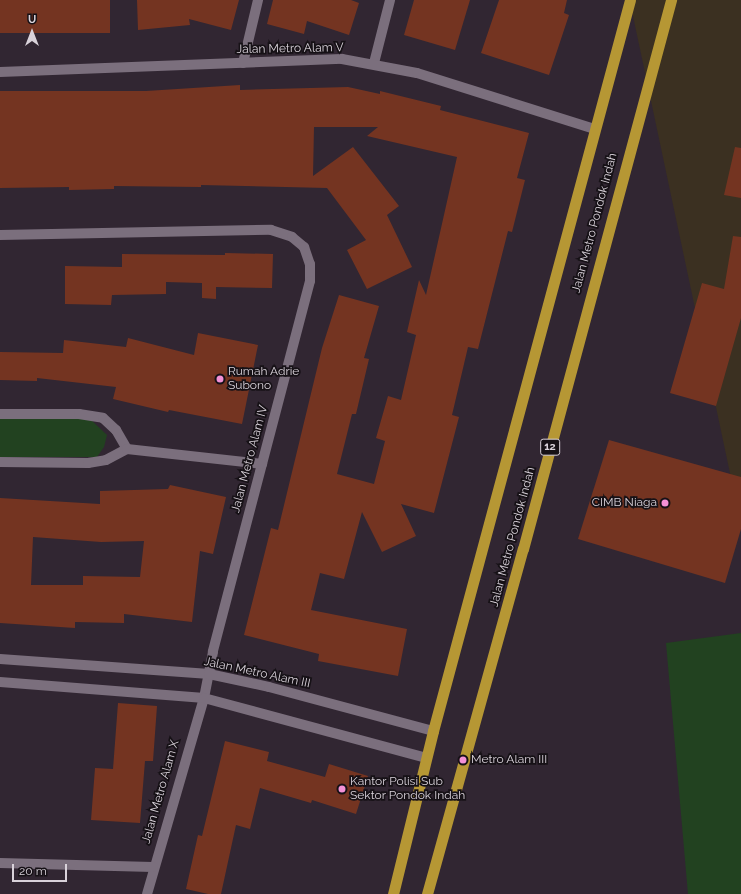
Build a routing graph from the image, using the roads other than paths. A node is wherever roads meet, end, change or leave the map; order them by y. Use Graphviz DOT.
graph roads {
  1 [pos="258,0"];
  2 [pos="390,0"];
  3 [pos="630,0"];
  4 [pos="671,0"];
  5 [pos="243,63"];
  6 [pos="374,63"];
  7 [pos="0,72"];
  8 [pos="594,129"];
  9 [pos="0,235"];
  10 [pos="0,414"];
  11 [pos="127,449"];
  12 [pos="0,462"];
  13 [pos="262,464"];
  14 [pos="0,659"];
  15 [pos="209,674"];
  16 [pos="0,682"];
  17 [pos="204,698"];
  18 [pos="433,731"];
  19 [pos="426,758"];
  20 [pos="0,863"];
  21 [pos="153,867"];
  22 [pos="147,894"];
  23 [pos="393,894"];
  24 [pos="427,894"];
  1 -- 5 [label="street"];
  2 -- 6 [label="street"];
  3 -- 8 [label="highway, Jalan Metro Pondok Indah"];
  4 -- 24 [label="highway, Jalan Metro Pondok Indah / 12"];
  5 -- 6 [label="street, Jalan Metro Alam V"];
  5 -- 7 [label="street, Jalan Metro Alam V"];
  6 -- 8 [label="street, Jalan Metro Alam V"];
  8 -- 18 [label="highway, Jalan Metro Pondok Indah"];
  9 -- 13 [label="street, Jalan Metro Alam IV"];
  10 -- 11 [label="street"];
  11 -- 12 [label="street"];
  11 -- 13 [label="street"];
  13 -- 15 [label="street, Jalan Metro Alam IV"];
  14 -- 15 [label="street, Jalan Metro Alam III"];
  15 -- 17 [label="street, Jalan Metro Alam IV"];
  15 -- 18 [label="street, Jalan Metro Alam III"];
  16 -- 17 [label="street"];
  17 -- 19 [label="street"];
  17 -- 21 [label="street, Jalan Metro Alam X"];
  18 -- 19 [label="highway, Jalan Metro Pondok Indah"];
  19 -- 23 [label="highway, Jalan Metro Pondok Indah"];
  20 -- 21 [label="street"];
  21 -- 22 [label="street, Jalan Metro Alam X"];
}
